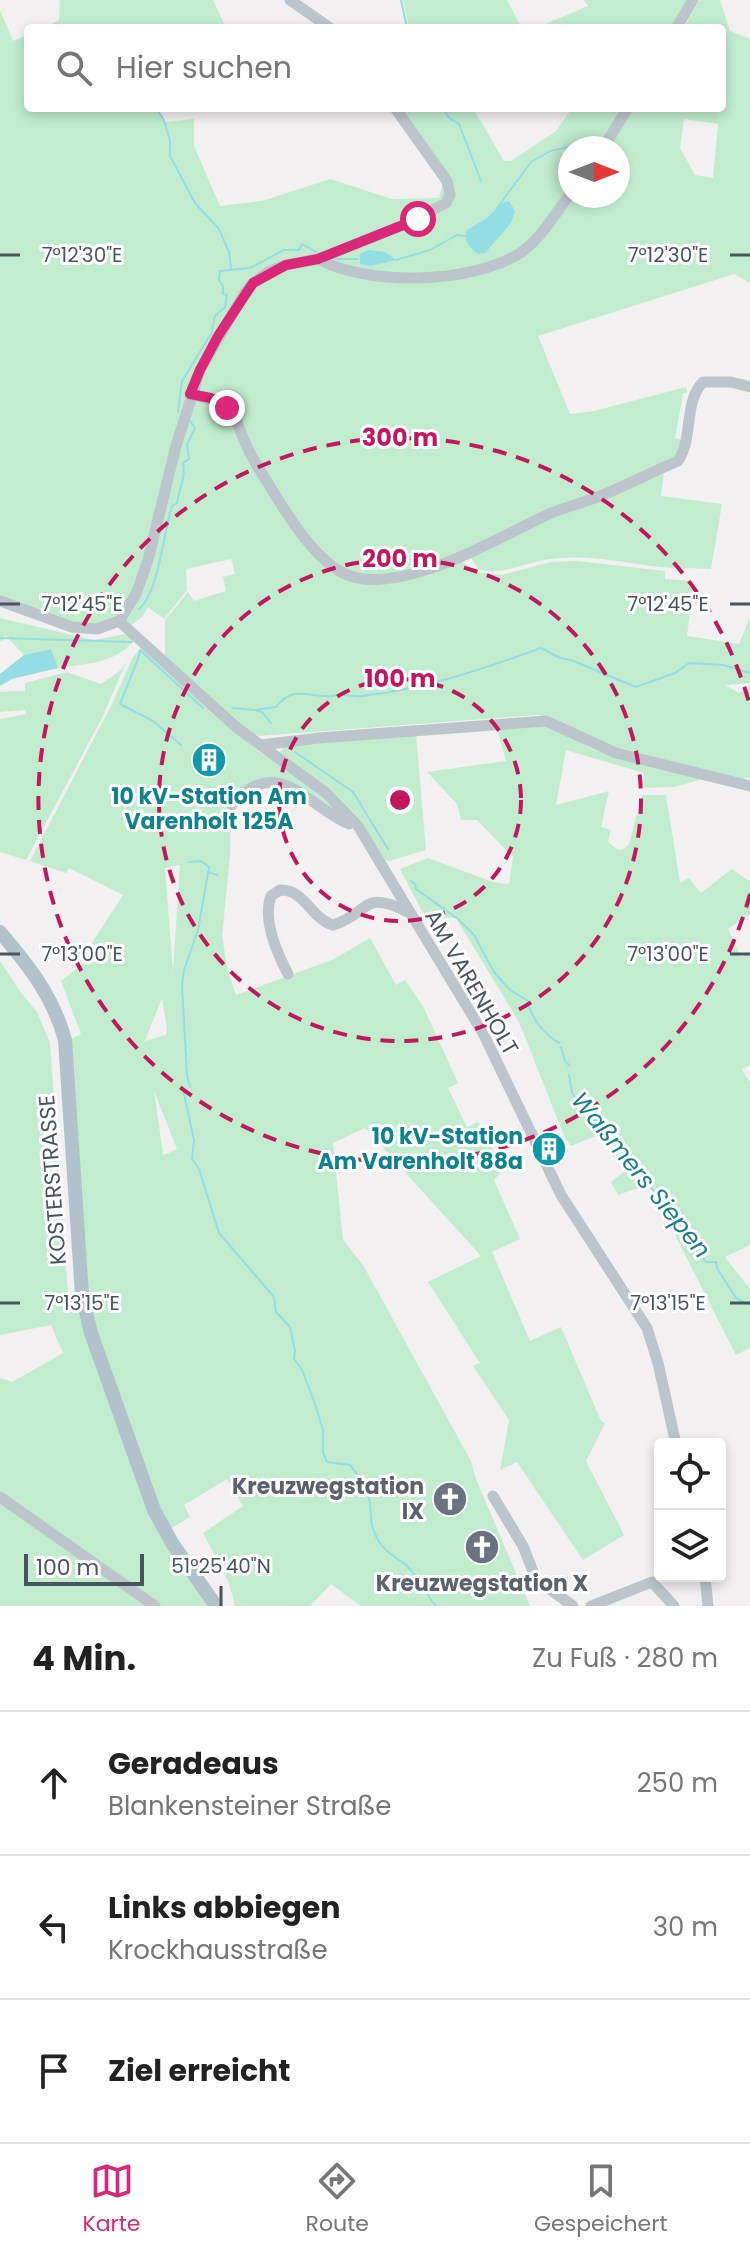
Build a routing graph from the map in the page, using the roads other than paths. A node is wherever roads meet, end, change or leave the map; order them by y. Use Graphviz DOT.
graph roads {
  1 [pos="290,0"];
  2 [pos="693,0"];
  3 [pos="324,24"];
  4 [pos="678,24"];
  5 [pos="398,112"];
  6 [pos="626,112"];
  7 [pos="610,136"];
  8 [pos="559,208"];
  9 [pos="318,259"];
  10 [pos="750,387"];
  11 [pos="190,394"];
  12 [pos="0,601"];
  13 [pos="119,621"];
  14 [pos="261,745"];
  15 [pos="750,786"];
  16 [pos="232,805"];
  17 [pos="358,826"];
  18 [pos="408,912"];
  19 [pos="0,932"];
  20 [pos="288,974"];
  21 [pos="675,1438"];
  22 [pos="493,1496"];
  23 [pos="0,1497"];
  24 [pos="706,1582"];
  25 [pos="155,1606"];
  26 [pos="216,1606"];
  27 [pos="573,1606"];
  28 [pos="591,1606"];
  29 [pos="674,1606"];
  30 [pos="708,1606"];
  1 -- 3 [label="street"];
  2 -- 4 [label="street"];
  5 -- 9 [label="street"];
  6 -- 7 [label="street"];
  8 -- 9 [label="street"];
  9 -- 11 [label="street"];
  10 -- 11 [label="street"];
  11 -- 13 [label="street"];
  12 -- 13 [label="street"];
  13 -- 14 [label="street, AM VARENHOLT"];
  14 -- 15 [label="street"];
  14 -- 17 [label="street, AM VARENHOLT"];
  16 -- 17 [label="street"];
  17 -- 18 [label="street, AM VARENHOLT"];
  18 -- 20 [label="street"];
  18 -- 21 [label="street, AM VARENHOLT"];
  19 -- 26 [label="main road, KOSTERSTRASSE"];
  22 -- 27 [label="street"];
  23 -- 25 [label="street"];
  24 -- 30 [label="street"];
  28 -- 29 [label="street"];
}
